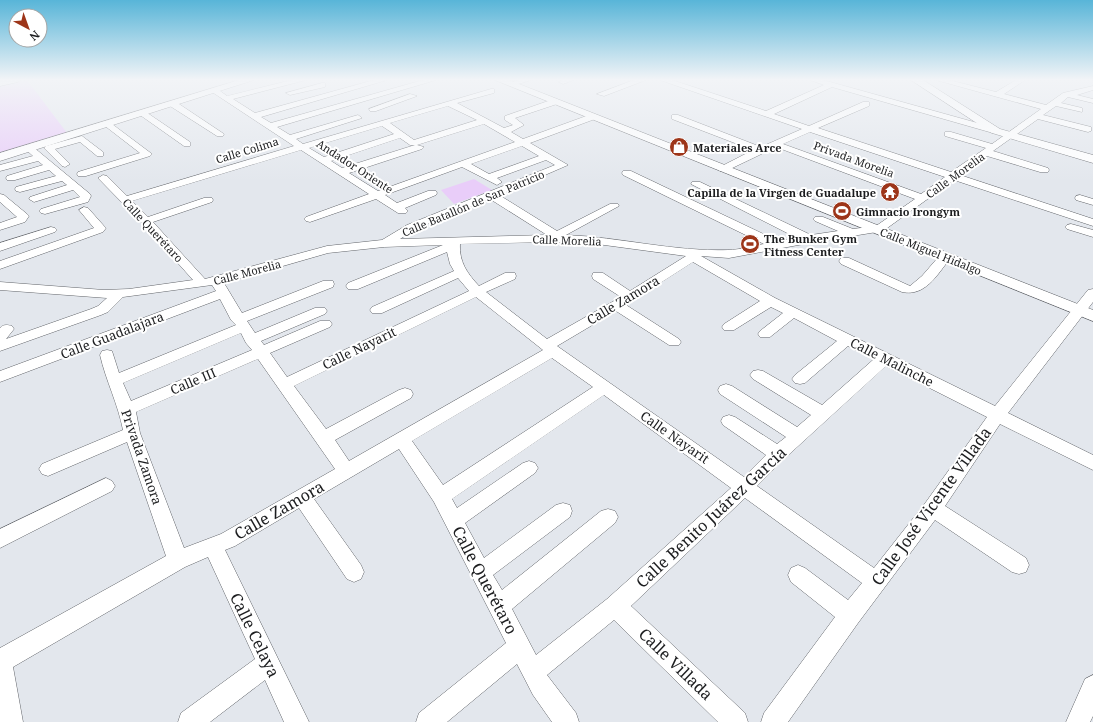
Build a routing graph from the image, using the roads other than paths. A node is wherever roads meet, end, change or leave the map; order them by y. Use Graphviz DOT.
graph roads {
  1 [pos="141,114"];
  2 [pos="141,114"];
  3 [pos="144,114"];
  4 [pos="188,114"];
  5 [pos="252,114"];
  6 [pos="262,114"];
  7 [pos="315,114"];
  8 [pos="410,114"];
  9 [pos="472,114"];
  10 [pos="520,114"];
  11 [pos="584,114"];
  12 [pos="766,114"];
  13 [pos="845,114"];
  14 [pos="935,114"];
  15 [pos="969,114"];
  16 [pos="1039,114"];
  17 [pos="255,116"];
  18 [pos="1036,116"];
  19 [pos="592,117"];
  20 [pos="675,117"];
  21 [pos="358,118"];
  22 [pos="484,121"];
  23 [pos="382,122"];
  24 [pos="108,124"];
  25 [pos="271,126"];
  26 [pos="812,129"];
  27 [pos="1088,129"];
  28 [pos="507,130"];
  29 [pos="996,131"];
  30 [pos="220,134"];
  31 [pos="948,134"];
  32 [pos="402,135"];
  33 [pos="1010,136"];
  34 [pos="69,137"];
  35 [pos="291,138"];
  36 [pos="522,142"];
  37 [pos="187,144"];
  38 [pos="776,144"];
  39 [pos="416,145"];
  40 [pos="303,146"];
  41 [pos="30,148"];
  42 [pos="991,148"];
  43 [pos="762,150"];
  44 [pos="100,154"];
  45 [pos="547,156"];
  46 [pos="1032,156"];
  47 [pos="40,157"];
  48 [pos="1093,159"];
  49 [pos="0,160"];
  50 [pos="324,160"];
  51 [pos="461,163"];
  52 [pos="65,164"];
  53 [pos="50,166"];
  54 [pos="724,169"];
  55 [pos="1044,170"];
  56 [pos="371,171"];
  57 [pos="341,172"];
  58 [pos="627,173"];
  59 [pos="82,174"];
  60 [pos="953,176"];
  61 [pos="63,177"];
  62 [pos="11,178"];
  63 [pos="103,178"];
  64 [pos="490,178"];
  65 [pos="352,179"];
  66 [pos="696,184"];
  67 [pos="73,187"];
  68 [pos="508,188"];
  69 [pos="20,189"];
  70 [pos="432,193"];
  71 [pos="376,194"];
  72 [pos="491,195"];
  73 [pos="0,197"];
  74 [pos="923,198"];
  75 [pos="1080,198"];
  76 [pos="34,199"];
  77 [pos="125,200"];
  78 [pos="208,200"];
  79 [pos="1093,202"];
  80 [pos="614,206"];
  81 [pos="12,207"];
  82 [pos="84,210"];
  83 [pos="0,211"];
  84 [pos="45,211"];
  85 [pos="310,219"];
  86 [pos="819,219"];
  87 [pos="146,221"];
  88 [pos="1093,223"];
  89 [pos="0,227"];
  90 [pos="1071,227"];
  91 [pos="51,229"];
  92 [pos="878,229"];
  93 [pos="850,232"];
  94 [pos="1093,234"];
  95 [pos="554,236"];
  96 [pos="808,239"];
  97 [pos="384,243"];
  98 [pos="453,243"];
  99 [pos="776,245"];
  100 [pos="0,246"];
  101 [pos="746,251"];
  102 [pos="696,255"];
  103 [pos="945,257"];
  104 [pos="761,260"];
  105 [pos="845,261"];
  106 [pos="0,265"];
  107 [pos="461,272"];
  108 [pos="510,276"];
  109 [pos="598,276"];
  110 [pos="328,284"];
  111 [pos="0,286"];
  112 [pos="214,286"];
  113 [pos="353,286"];
  114 [pos="476,291"];
  115 [pos="1093,293"];
  116 [pos="119,294"];
  117 [pos="630,297"];
  118 [pos="770,301"];
  119 [pos="616,305"];
  120 [pos="377,310"];
  121 [pos="794,312"];
  122 [pos="1087,313"];
  123 [pos="322,317"];
  124 [pos="241,323"];
  125 [pos="729,327"];
  126 [pos="765,334"];
  127 [pos="848,339"];
  128 [pos="674,342"];
  129 [pos="0,346"];
  130 [pos="256,347"];
  131 [pos="549,348"];
  132 [pos="107,355"];
  133 [pos="885,358"];
  134 [pos="758,375"];
  135 [pos="0,377"];
  136 [pos="800,379"];
  137 [pos="114,381"];
  138 [pos="285,384"];
  139 [pos="604,387"];
  140 [pos="726,390"];
  141 [pos="405,394"];
  142 [pos="127,409"];
  143 [pos="823,414"];
  144 [pos="997,415"];
  145 [pos="729,421"];
  146 [pos="132,433"];
  147 [pos="797,436"];
  148 [pos="324,438"];
  149 [pos="401,439"];
  150 [pos="778,454"];
  151 [pos="1093,463"];
  152 [pos="529,468"];
  153 [pos="48,469"];
  154 [pos="347,471"];
  155 [pos="106,486"];
  156 [pos="745,487"];
  157 [pos="441,496"];
  158 [pos="302,497"];
  159 [pos="933,508"];
  160 [pos="563,511"];
  161 [pos="608,517"];
  162 [pos="454,520"];
  163 [pos="0,538"];
  164 [pos="213,547"];
  165 [pos="178,560"];
  166 [pos="1019,565"];
  167 [pos="354,572"];
  168 [pos="481,572"];
  169 [pos="798,575"];
  170 [pos="876,582"];
  171 [pos="500,606"];
  172 [pos="615,606"];
  173 [pos="850,615"];
  174 [pos="521,646"];
  175 [pos="0,661"];
  176 [pos="269,663"];
  177 [pos="533,672"];
  178 [pos="1093,687"];
  179 [pos="11,722"];
  180 [pos="190,722"];
  181 [pos="297,722"];
  182 [pos="428,722"];
  183 [pos="567,722"];
  184 [pos="736,722"];
  185 [pos="774,722"];
  186 [pos="1078,722"];
  1 -- 34 [label="main road"];
  2 -- 24 [label="main road"];
  3 -- 37 [label="street"];
  4 -- 30 [label="street"];
  5 -- 17 [label="street, Andador Oriente"];
  6 -- 17 [label="street"];
  7 -- 25 [label="street"];
  8 -- 23 [label="street, Calle Colima"];
  9 -- 22 [label="street"];
  10 -- 28 [label="street"];
  11 -- 19 [label="main road, Calle Miguel Hidalgo"];
  12 -- 26 [label="street"];
  13 -- 26 [label="street"];
  14 -- 29 [label="street"];
  15 -- 29 [label="main road"];
  16 -- 18 [label="street, Calle Morelia"];
  17 -- 25 [label="street, Andador Oriente"];
  18 -- 27 [label="street"];
  18 -- 33 [label="street, Calle Morelia"];
  19 -- 36 [label="street"];
  19 -- 54 [label="main road, Calle Miguel Hidalgo"];
  20 -- 43 [label="street"];
  21 -- 35 [label="street"];
  22 -- 36 [label="street"];
  22 -- 39 [label="street"];
  23 -- 32 [label="street"];
  23 -- 40 [label="street, Calle Colima"];
  24 -- 34 [label="main road"];
  24 -- 59 [label="street"];
  25 -- 35 [label="street, Andador Oriente"];
  26 -- 38 [label="street"];
  26 -- 60 [label="street"];
  29 -- 33 [label="main road"];
  31 -- 42 [label="street"];
  32 -- 39 [label="street"];
  32 -- 50 [label="street"];
  33 -- 42 [label="street, Calle Morelia"];
  33 -- 48 [label="main road"];
  34 -- 41 [label="main road"];
  34 -- 44 [label="street"];
  34 -- 49 [label="main road"];
  34 -- 52 [label="street"];
  35 -- 40 [label="street, Andador Oriente"];
  36 -- 45 [label="street"];
  36 -- 51 [label="street"];
  38 -- 43 [label="street"];
  38 -- 74 [label="street, Privada Morelia"];
  39 -- 57 [label="street"];
  40 -- 50 [label="street, Andador Oriente"];
  40 -- 77 [label="street, Calle Colima"];
  41 -- 47 [label="street"];
  41 -- 49 [label="main road"];
  42 -- 46 [label="street"];
  42 -- 55 [label="street"];
  42 -- 60 [label="street, Calle Morelia"];
  43 -- 54 [label="street"];
  45 -- 64 [label="street"];
  45 -- 68 [label="street, Calle Batallón de San Patricio"];
  47 -- 49 [label="street"];
  47 -- 53 [label="street"];
  50 -- 57 [label="street, Andador Oriente"];
  51 -- 64 [label="street"];
  51 -- 71 [label="street"];
  53 -- 61 [label="street"];
  53 -- 62 [label="street"];
  54 -- 92 [label="main road, Calle Miguel Hidalgo"];
  56 -- 65 [label="street"];
  57 -- 65 [label="street, Andador Oriente"];
  58 -- 99 [label="street"];
  60 -- 74 [label="street, Calle Morelia"];
  60 -- 88 [label="street"];
  61 -- 67 [label="street"];
  61 -- 69 [label="street"];
  63 -- 77 [label="street, Calle Querétaro"];
  64 -- 68 [label="street"];
  65 -- 71 [label="street, Andador Oriente"];
  66 -- 96 [label="street"];
  67 -- 76 [label="street"];
  67 -- 84 [label="street"];
  68 -- 72 [label="street, Calle Batallón de San Patricio"];
  70 -- 71 [label="street, Andador Oriente"];
  71 -- 85 [label="street"];
  72 -- 95 [label="street"];
  72 -- 97 [label="street, Calle Batallón de San Patricio"];
  73 -- 81 [label="street"];
  74 -- 92 [label="street, Calle Morelia"];
  75 -- 79 [label="street"];
  77 -- 87 [label="street, Calle Querétaro"];
  78 -- 87 [label="street"];
  80 -- 95 [label="street"];
  81 -- 83 [label="street"];
  81 -- 89 [label="street"];
  82 -- 106 [label="street"];
  86 -- 93 [label="street"];
  87 -- 112 [label="street, Calle Querétaro"];
  90 -- 94 [label="street"];
  91 -- 100 [label="street"];
  92 -- 93 [label="street, Calle Morelia"];
  92 -- 103 [label="main road, Calle Miguel Hidalgo"];
  93 -- 96 [label="street, Calle Morelia"];
  95 -- 98 [label="street, Calle Morelia"];
  95 -- 102 [label="street, Calle Morelia"];
  96 -- 99 [label="street, Calle Morelia"];
  97 -- 98 [label="street, Calle Morelia"];
  97 -- 112 [label="street, Calle Morelia"];
  98 -- 107 [label="street, Calle Nayarit"];
  98 -- 113 [label="street"];
  99 -- 101 [label="street, Calle Morelia"];
  101 -- 102 [label="street, Calle Morelia"];
  101 -- 104 [label="street"];
  102 -- 117 [label="street, Calle Zamora"];
  102 -- 118 [label="street, Calle Malinche"];
  103 -- 105 [label="street"];
  103 -- 122 [label="main road, Calle Miguel Hidalgo"];
  107 -- 114 [label="street, Calle Nayarit"];
  107 -- 120 [label="street"];
  108 -- 114 [label="street"];
  109 -- 117 [label="street"];
  110 -- 124 [label="street"];
  111 -- 116 [label="street, Calle Morelia"];
  112 -- 116 [label="street, Calle Morelia"];
  112 -- 124 [label="street, Calle Querétaro"];
  112 -- 135 [label="street, Calle Guadalajara"];
  114 -- 131 [label="street, Calle Nayarit"];
  114 -- 138 [label="street, Calle Nayarit"];
  115 -- 122 [label="street, Calle José Vicente Villada"];
  116 -- 129 [label="street"];
  117 -- 119 [label="street, Calle Zamora"];
  118 -- 121 [label="street, Calle Malinche"];
  118 -- 125 [label="street"];
  119 -- 128 [label="street"];
  119 -- 131 [label="street, Calle Zamora"];
  121 -- 126 [label="street"];
  121 -- 127 [label="street, Calle Malinche"];
  122 -- 144 [label="street, Calle José Vicente Villada"];
  123 -- 130 [label="street, Calle III"];
  124 -- 130 [label="street, Calle Querétaro"];
  124 -- 137 [label="street"];
  127 -- 133 [label="street, Calle Malinche"];
  127 -- 136 [label="street"];
  130 -- 138 [label="street, Calle Querétaro"];
  130 -- 142 [label="street, Calle III"];
  131 -- 139 [label="street, Calle Nayarit"];
  131 -- 149 [label="street, Calle Zamora"];
  132 -- 137 [label="street, Privada Zamora"];
  133 -- 143 [label="street, Calle Benito Juárez García"];
  133 -- 144 [label="street, Calle Malinche"];
  134 -- 143 [label="street"];
  137 -- 142 [label="street, Privada Zamora"];
  138 -- 148 [label="street, Calle Querétaro"];
  139 -- 156 [label="street, Calle Nayarit"];
  139 -- 157 [label="street"];
  140 -- 147 [label="street"];
  141 -- 148 [label="street"];
  142 -- 146 [label="street, Privada Zamora"];
  143 -- 147 [label="street, Calle Benito Juárez García"];
  144 -- 151 [label="street, Calle Malinche"];
  144 -- 159 [label="street, Calle José Vicente Villada"];
  145 -- 150 [label="street"];
  146 -- 153 [label="street"];
  146 -- 165 [label="street, Privada Zamora"];
  147 -- 150 [label="street, Calle Benito Juárez García"];
  148 -- 154 [label="street, Calle Querétaro"];
  149 -- 154 [label="street, Calle Zamora"];
  149 -- 157 [label="street, Calle Querétaro"];
  150 -- 156 [label="street, Calle Benito Juárez García"];
  152 -- 162 [label="street"];
  154 -- 158 [label="street, Calle Zamora"];
  155 -- 163 [label="street"];
  156 -- 170 [label="street, Calle Nayarit"];
  156 -- 172 [label="street, Calle Benito Juárez García"];
  157 -- 162 [label="street, Calle Querétaro"];
  158 -- 164 [label="street, Calle Zamora"];
  158 -- 167 [label="street"];
  159 -- 166 [label="street"];
  159 -- 170 [label="street, Calle José Vicente Villada"];
  160 -- 168 [label="street"];
  161 -- 171 [label="street"];
  162 -- 168 [label="street, Calle Querétaro"];
  164 -- 165 [label="street, Calle Zamora"];
  164 -- 176 [label="street, Calle Celaya"];
  165 -- 175 [label="street, Calle Zamora"];
  168 -- 171 [label="street, Calle Querétaro"];
  169 -- 173 [label="street"];
  170 -- 173 [label="street, Calle José Vicente Villada"];
  171 -- 174 [label="street, Calle Querétaro"];
  172 -- 177 [label="street, Calle Benito Juárez García"];
  172 -- 184 [label="street, Calle Villada"];
  173 -- 185 [label="street, Calle José Vicente Villada"];
  174 -- 177 [label="street, Calle Querétaro"];
  174 -- 182 [label="street"];
  175 -- 179 [label="street"];
  176 -- 180 [label="street"];
  176 -- 181 [label="street, Calle Celaya"];
  177 -- 183 [label="street, Calle Querétaro"];
  178 -- 186 [label="street"];
}
